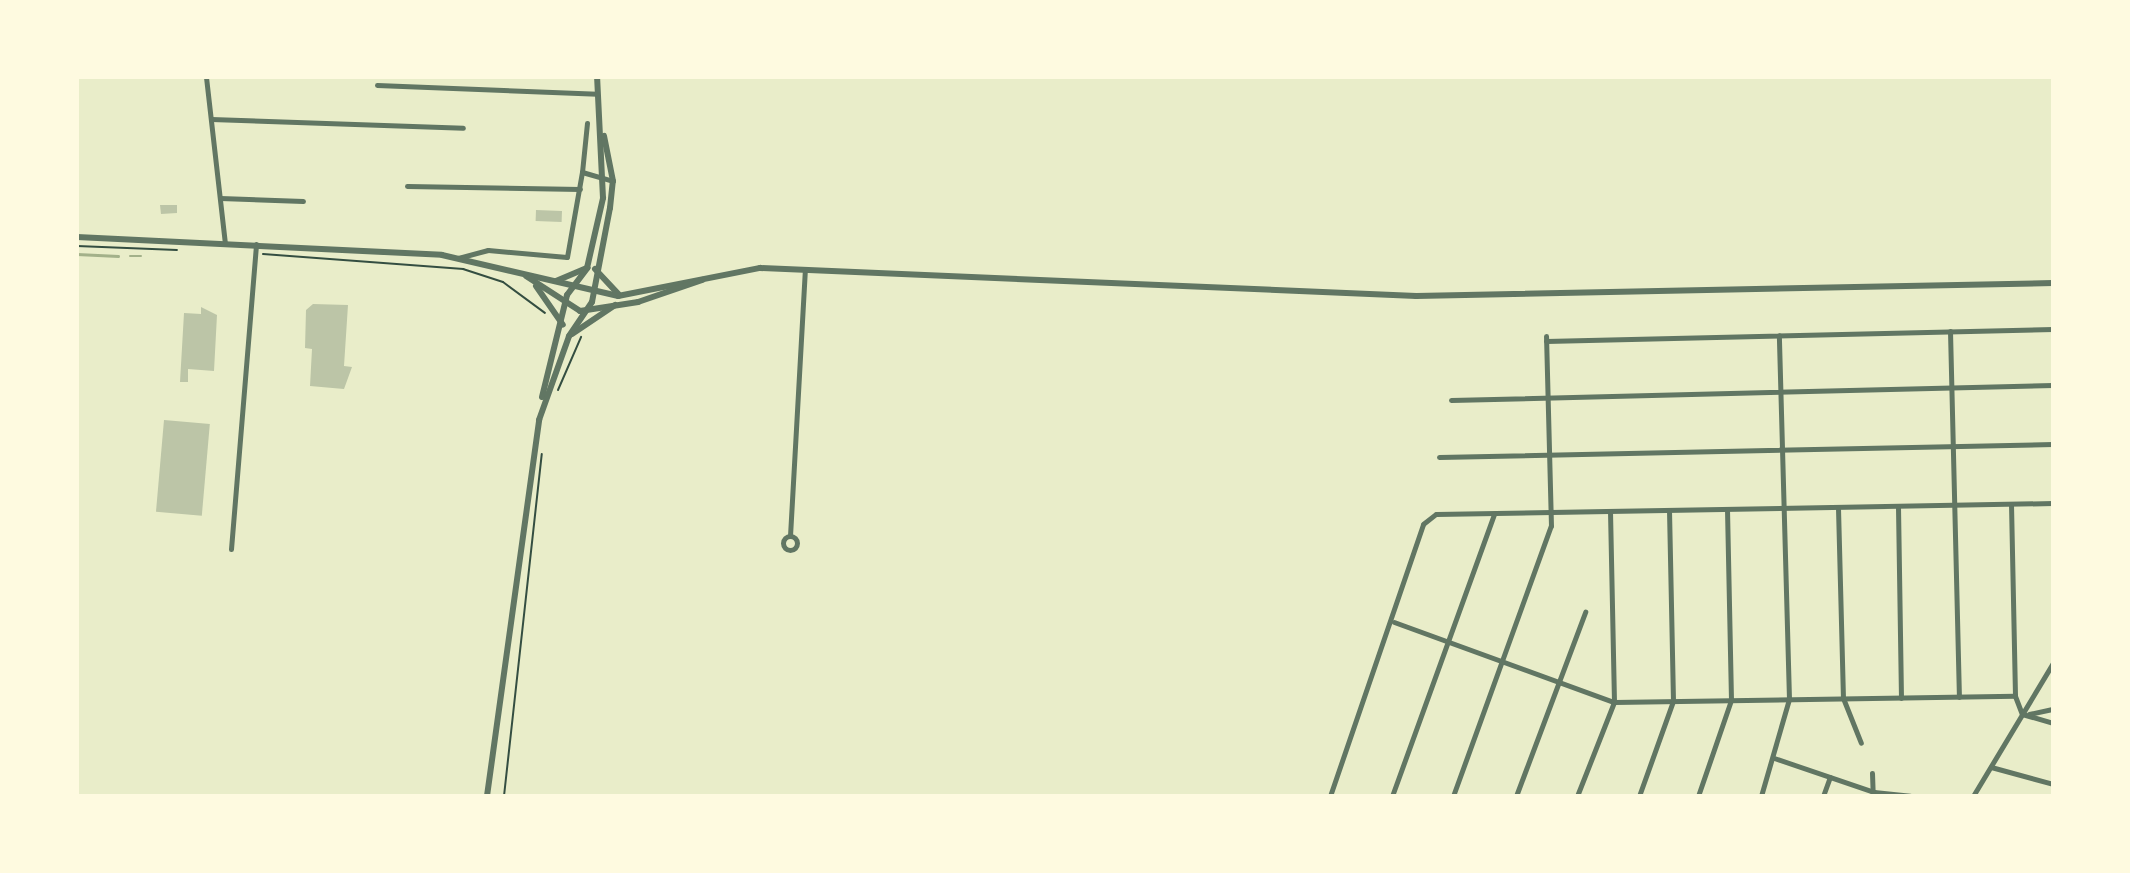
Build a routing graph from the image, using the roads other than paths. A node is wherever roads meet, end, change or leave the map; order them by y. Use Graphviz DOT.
graph roads {
  1 [pos="206,77"];
  2 [pos="597,77"];
  3 [pos="377,85"];
  4 [pos="597,94"];
  5 [pos="211,119"];
  6 [pos="587,123"];
  7 [pos="463,128"];
  8 [pos="604,136"];
  9 [pos="582,172"];
  10 [pos="604,177"];
  11 [pos="613,181"];
  12 [pos="407,186"];
  13 [pos="580,189"];
  14 [pos="220,198"];
  15 [pos="303,201"];
  16 [pos="77,237"];
  17 [pos="225,243"];
  18 [pos="256,244"];
  19 [pos="458,258"];
  20 [pos="587,268"];
  21 [pos="595,269"];
  22 [pos="805,270"];
  23 [pos="522,274"];
  24 [pos="713,275"];
  25 [pos="559,282"];
  26 [pos="2053,283"];
  27 [pos="574,287"];
  28 [pos="590,290"];
  29 [pos="620,295"];
  30 [pos="568,303"];
  31 [pos="617,304"];
  32 [pos="585,309"];
  33 [pos="563,326"];
  34 [pos="2053,329"];
  35 [pos="1951,331"];
  36 [pos="1779,335"];
  37 [pos="569,336"];
  38 [pos="2053,385"];
  39 [pos="1951,388"];
  40 [pos="1781,392"];
  41 [pos="1548,395"];
  42 [pos="1451,400"];
  43 [pos="540,416"];
  44 [pos="2053,444"];
  45 [pos="1953,446"];
  46 [pos="1783,449"];
  47 [pos="1548,454"];
  48 [pos="1439,457"];
  49 [pos="2011,503"];
  50 [pos="2053,503"];
  51 [pos="1955,505"];
  52 [pos="1898,507"];
  53 [pos="1784,508"];
  54 [pos="1838,508"];
  55 [pos="1727,509"];
  56 [pos="1669,510"];
  57 [pos="1610,511"];
  58 [pos="1550,513"];
  59 [pos="1494,514"];
  60 [pos="790,536"];
  61 [pos="230,549"];
  62 [pos="1585,612"];
  63 [pos="1394,622"];
  64 [pos="1448,643"];
  65 [pos="1502,663"];
  66 [pos="2053,663"];
  67 [pos="1557,683"];
  68 [pos="2015,696"];
  69 [pos="1959,697"];
  70 [pos="1843,698"];
  71 [pos="1901,698"];
  72 [pos="1789,699"];
  73 [pos="1731,700"];
  74 [pos="1673,701"];
  75 [pos="1614,702"];
  76 [pos="2053,709"];
  77 [pos="2022,714"];
  78 [pos="2053,723"];
  79 [pos="1861,743"];
  80 [pos="1774,758"];
  81 [pos="1991,767"];
  82 [pos="1872,773"];
  83 [pos="1830,777"];
  84 [pos="2053,784"];
  85 [pos="1873,794"];
  86 [pos="487,796"];
  87 [pos="1330,796"];
  88 [pos="1392,796"];
  89 [pos="1453,796"];
  90 [pos="1516,796"];
  91 [pos="1577,796"];
  92 [pos="1639,796"];
  93 [pos="1698,796"];
  94 [pos="1761,796"];
  95 [pos="1823,796"];
  96 [pos="1910,796"];
  97 [pos="1973,796"];
  1 -- 5 [label="street"];
  2 -- 4 [label="street"];
  3 -- 4 [label="street"];
  4 -- 8 [label="street"];
  5 -- 7 [label="street"];
  5 -- 14 [label="street"];
  6 -- 9 [label="street"];
  8 -- 10 [label="street"];
  8 -- 11 [label="street"];
  9 -- 10 [label="street"];
  9 -- 13 [label="street"];
  10 -- 11 [label="street"];
  10 -- 20 [label="street"];
  11 -- 21 [label="street"];
  12 -- 13 [label="street"];
  13 -- 19 [label="street"];
  14 -- 15 [label="street"];
  14 -- 17 [label="street"];
  16 -- 17 [label="street"];
  17 -- 18 [label="street"];
  18 -- 19 [label="street"];
  18 -- 61 [label="street"];
  19 -- 23 [label="street"];
  20 -- 25 [label="street"];
  20 -- 27 [label="street"];
  21 -- 28 [label="street"];
  21 -- 29 [label="street"];
  22 -- 24 [label="street"];
  22 -- 26 [label="street"];
  22 -- 60 [label="street"];
  23 -- 25 [label="street"];
  23 -- 30 [label="street"];
  23 -- 33 [label="street"];
  24 -- 29 [label="street"];
  24 -- 31 [label="street"];
  25 -- 27 [label="street"];
  27 -- 28 [label="street"];
  27 -- 30 [label="street"];
  28 -- 29 [label="street"];
  28 -- 32 [label="street"];
  30 -- 32 [label="street"];
  30 -- 33 [label="street"];
  31 -- 32 [label="street"];
  31 -- 37 [label="street"];
  32 -- 37 [label="street"];
  33 -- 43 [label="street"];
  34 -- 35 [label="street"];
  35 -- 36 [label="street"];
  35 -- 39 [label="street"];
  36 -- 40 [label="street"];
  36 -- 41 [label="street"];
  37 -- 43 [label="street"];
  38 -- 39 [label="street"];
  39 -- 40 [label="street"];
  39 -- 45 [label="street"];
  40 -- 41 [label="street"];
  40 -- 46 [label="street"];
  41 -- 42 [label="street"];
  41 -- 47 [label="street"];
  43 -- 86 [label="street"];
  44 -- 45 [label="street"];
  45 -- 46 [label="street"];
  45 -- 51 [label="street"];
  46 -- 47 [label="street"];
  46 -- 53 [label="street"];
  47 -- 48 [label="street"];
  47 -- 58 [label="street"];
  49 -- 50 [label="street"];
  49 -- 51 [label="street"];
  49 -- 68 [label="street"];
  51 -- 52 [label="street"];
  51 -- 69 [label="street"];
  52 -- 54 [label="street"];
  52 -- 71 [label="street"];
  53 -- 54 [label="street"];
  53 -- 55 [label="street"];
  53 -- 72 [label="street"];
  54 -- 70 [label="street"];
  55 -- 56 [label="street"];
  55 -- 73 [label="street"];
  56 -- 57 [label="street"];
  56 -- 74 [label="street"];
  57 -- 58 [label="street"];
  57 -- 75 [label="street"];
  58 -- 59 [label="street"];
  58 -- 65 [label="street"];
  59 -- 63 [label="street"];
  59 -- 64 [label="street"];
  62 -- 67 [label="street"];
  63 -- 64 [label="street"];
  63 -- 87 [label="street"];
  64 -- 65 [label="street"];
  64 -- 88 [label="street"];
  65 -- 67 [label="street"];
  65 -- 89 [label="street"];
  66 -- 77 [label="street"];
  67 -- 75 [label="street"];
  67 -- 90 [label="street"];
  68 -- 69 [label="street"];
  68 -- 77 [label="street"];
  69 -- 71 [label="street"];
  70 -- 71 [label="street"];
  70 -- 72 [label="street"];
  70 -- 79 [label="street"];
  72 -- 73 [label="street"];
  72 -- 80 [label="street"];
  73 -- 74 [label="street"];
  73 -- 93 [label="street"];
  74 -- 75 [label="street"];
  74 -- 92 [label="street"];
  75 -- 91 [label="street"];
  76 -- 77 [label="street"];
  77 -- 78 [label="street"];
  77 -- 81 [label="street"];
  80 -- 83 [label="street"];
  80 -- 94 [label="street"];
  81 -- 84 [label="street"];
  81 -- 97 [label="street"];
  82 -- 85 [label="street"];
  83 -- 85 [label="street"];
  83 -- 95 [label="street"];
  85 -- 96 [label="street"];
}
